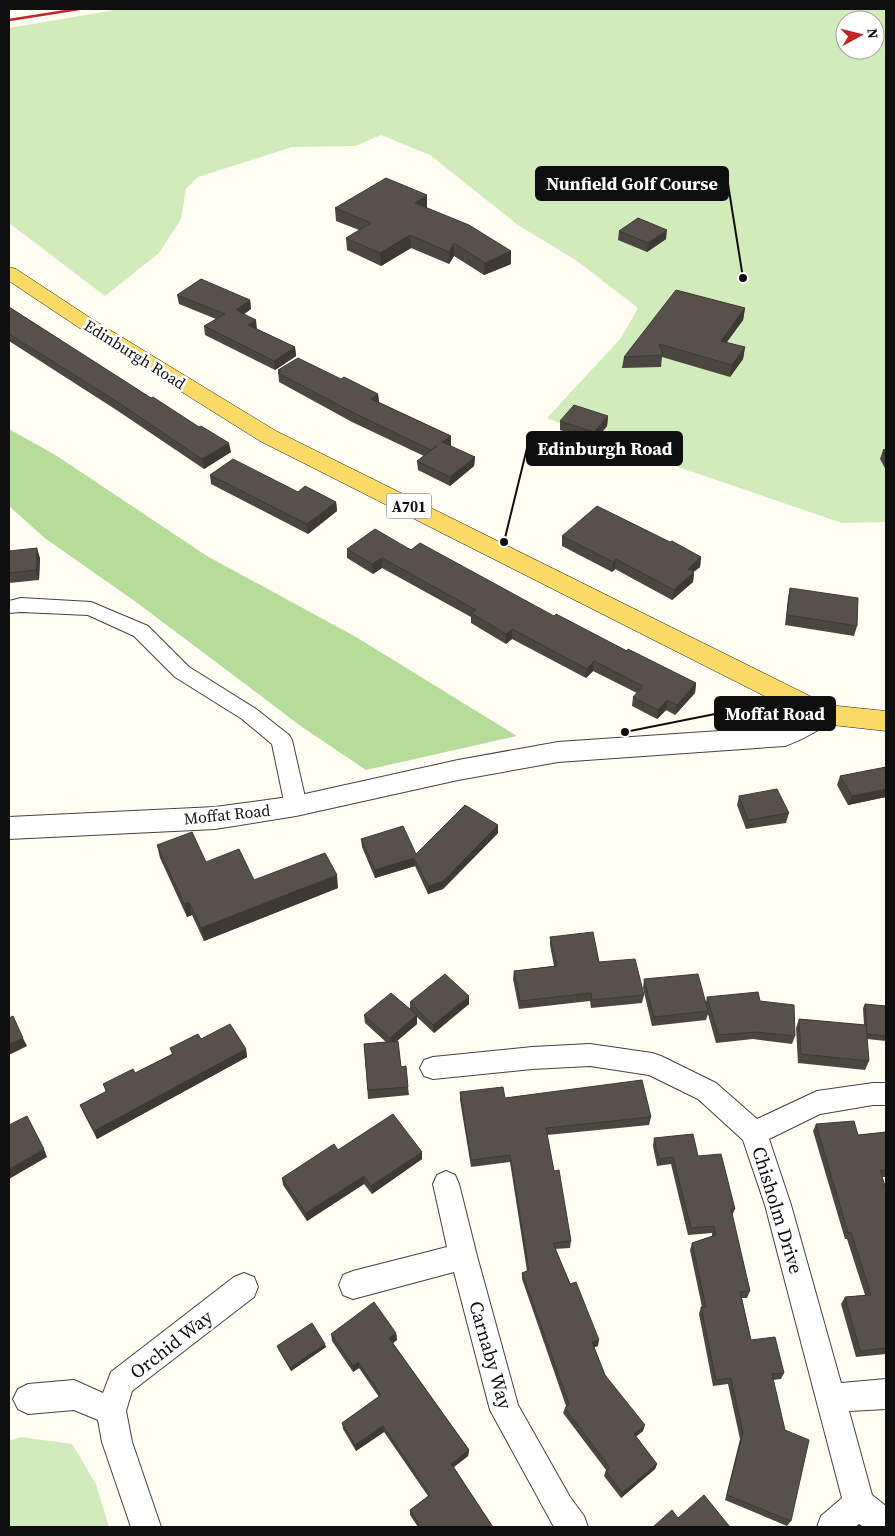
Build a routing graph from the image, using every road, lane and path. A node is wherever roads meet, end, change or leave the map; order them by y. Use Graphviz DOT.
graph roads {
  1 [pos="9,273"];
  2 [pos="9,606"];
  3 [pos="823,714"];
  4 [pos="886,722"];
  5 [pos="296,806"];
  6 [pos="9,828"];
  7 [pos="433,1068"];
  8 [pos="886,1094"];
  9 [pos="754,1132"];
  10 [pos="446,1184"];
  11 [pos="463,1256"];
  12 [pos="354,1285"];
  13 [pos="244,1287"];
  14 [pos="886,1394"];
  15 [pos="831,1398"];
  16 [pos="28,1399"];
  17 [pos="111,1411"];
  18 [pos="859,1504"];
  19 [pos="886,1525"];
  20 [pos="146,1527"];
  21 [pos="572,1527"];
  22 [pos="832,1527"];
  1 -- 3 [label="main road, Edinburgh Road / A701"];
  2 -- 5 [label="street"];
  3 -- 4 [label="main road, Edinburgh Road / A701"];
  3 -- 5 [label="street, Moffat Road"];
  5 -- 6 [label="street, Moffat Road"];
  7 -- 9 [label="street, Chisholm Drive"];
  8 -- 9 [label="street"];
  9 -- 15 [label="street, Chisholm Drive"];
  10 -- 11 [label="street, Carnaby Way"];
  11 -- 12 [label="street"];
  11 -- 21 [label="street, Carnaby Way"];
  13 -- 17 [label="street, Orchid Way"];
  14 -- 15 [label="street"];
  15 -- 18 [label="street, Chisholm Drive"];
  16 -- 17 [label="street"];
  17 -- 20 [label="street, Orchid Way"];
  18 -- 19 [label="street"];
  18 -- 22 [label="street"];
}
